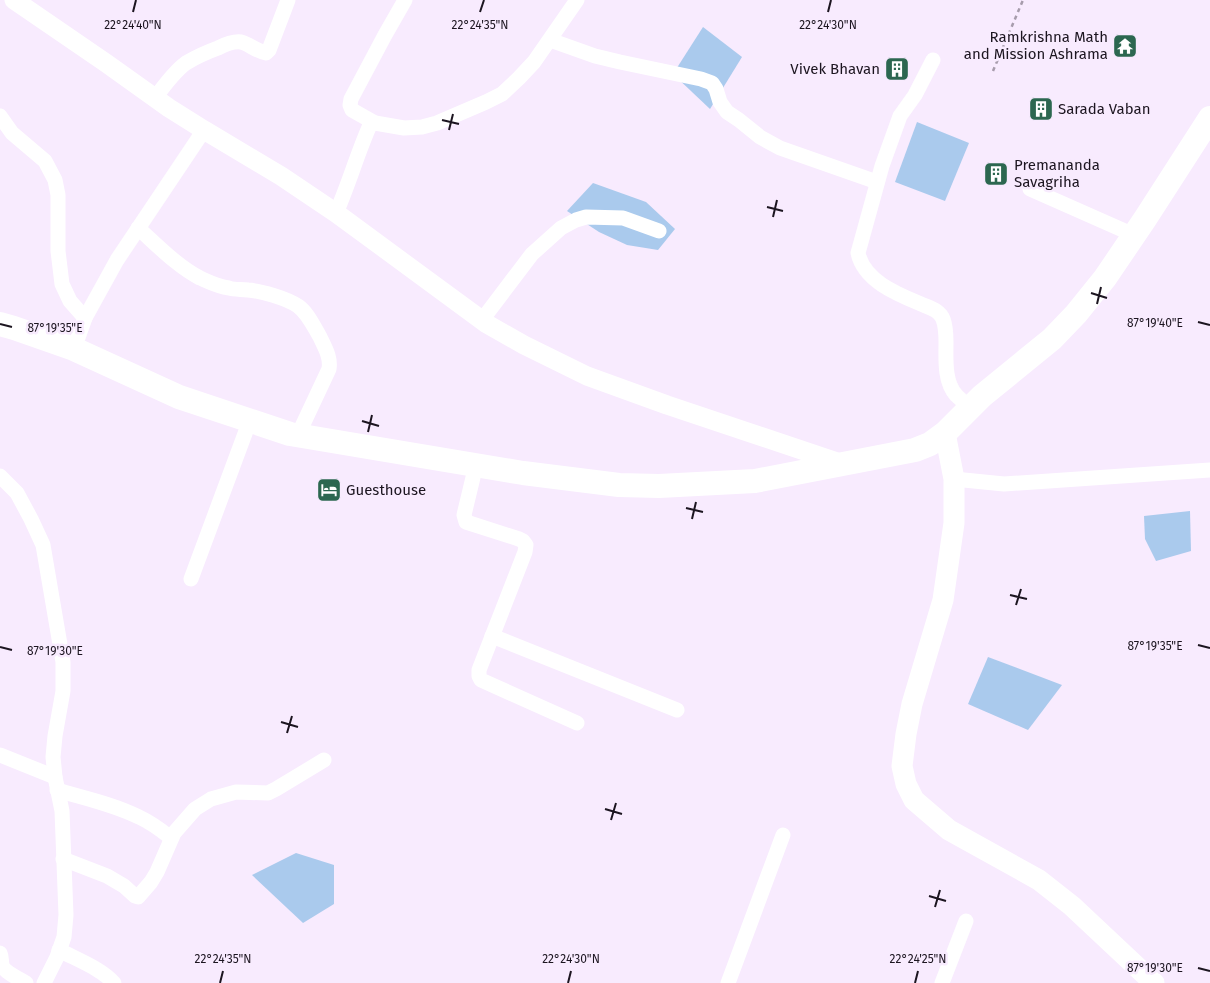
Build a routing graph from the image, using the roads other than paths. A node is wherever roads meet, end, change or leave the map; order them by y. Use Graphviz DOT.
graph roads {
  1 [pos="14,0"];
  2 [pos="288,0"];
  3 [pos="405,0"];
  4 [pos="577,0"];
  5 [pos="550,40"];
  6 [pos="932,60"];
  7 [pos="155,98"];
  8 [pos="0,116"];
  9 [pos="1210,118"];
  10 [pos="376,123"];
  11 [pos="204,130"];
  12 [pos="878,182"];
  13 [pos="1030,189"];
  14 [pos="336,213"];
  15 [pos="138,228"];
  16 [pos="659,231"];
  17 [pos="1134,235"];
  18 [pos="85,318"];
  19 [pos="482,320"];
  20 [pos="0,324"];
  21 [pos="74,349"];
  22 [pos="970,408"];
  23 [pos="250,420"];
  24 [pos="945,433"];
  25 [pos="298,435"];
  26 [pos="844,464"];
  27 [pos="476,465"];
  28 [pos="1210,470"];
  29 [pos="0,476"];
  30 [pos="954,479"];
  31 [pos="191,579"];
  32 [pos="492,636"];
  33 [pos="677,710"];
  34 [pos="577,723"];
  35 [pos="0,755"];
  36 [pos="324,760"];
  37 [pos="56,783"];
  38 [pos="783,835"];
  39 [pos="171,838"];
  40 [pos="63,859"];
  41 [pos="966,921"];
  42 [pos="59,950"];
  43 [pos="0,953"];
  44 [pos="26,983"];
  45 [pos="44,983"];
  46 [pos="114,983"];
  47 [pos="728,983"];
  48 [pos="942,983"];
  49 [pos="1154,983"];
  1 -- 7 [label="street"];
  2 -- 7 [label="street"];
  3 -- 10 [label="street"];
  4 -- 5 [label="street"];
  5 -- 10 [label="street"];
  5 -- 12 [label="street"];
  6 -- 12 [label="street"];
  7 -- 11 [label="street"];
  8 -- 18 [label="street"];
  9 -- 17 [label="main road"];
  10 -- 14 [label="street"];
  11 -- 14 [label="street"];
  11 -- 15 [label="street"];
  12 -- 22 [label="street"];
  13 -- 17 [label="street"];
  14 -- 19 [label="street"];
  15 -- 18 [label="street"];
  15 -- 25 [label="street"];
  16 -- 19 [label="street"];
  17 -- 22 [label="main road"];
  18 -- 21 [label="street"];
  19 -- 26 [label="street"];
  20 -- 21 [label="main road"];
  21 -- 23 [label="main road"];
  22 -- 24 [label="main road"];
  23 -- 25 [label="main road"];
  23 -- 31 [label="street"];
  24 -- 26 [label="main road"];
  24 -- 30 [label="main road"];
  25 -- 27 [label="main road"];
  26 -- 27 [label="main road"];
  27 -- 32 [label="street"];
  28 -- 30 [label="street"];
  29 -- 37 [label="street"];
  30 -- 49 [label="main road"];
  32 -- 33 [label="street"];
  32 -- 34 [label="street"];
  35 -- 37 [label="street"];
  36 -- 39 [label="street"];
  37 -- 39 [label="street"];
  37 -- 40 [label="street"];
  38 -- 47 [label="street"];
  39 -- 40 [label="street"];
  40 -- 42 [label="street"];
  41 -- 48 [label="street"];
  42 -- 45 [label="street"];
  42 -- 46 [label="street"];
  43 -- 44 [label="street"];
}
